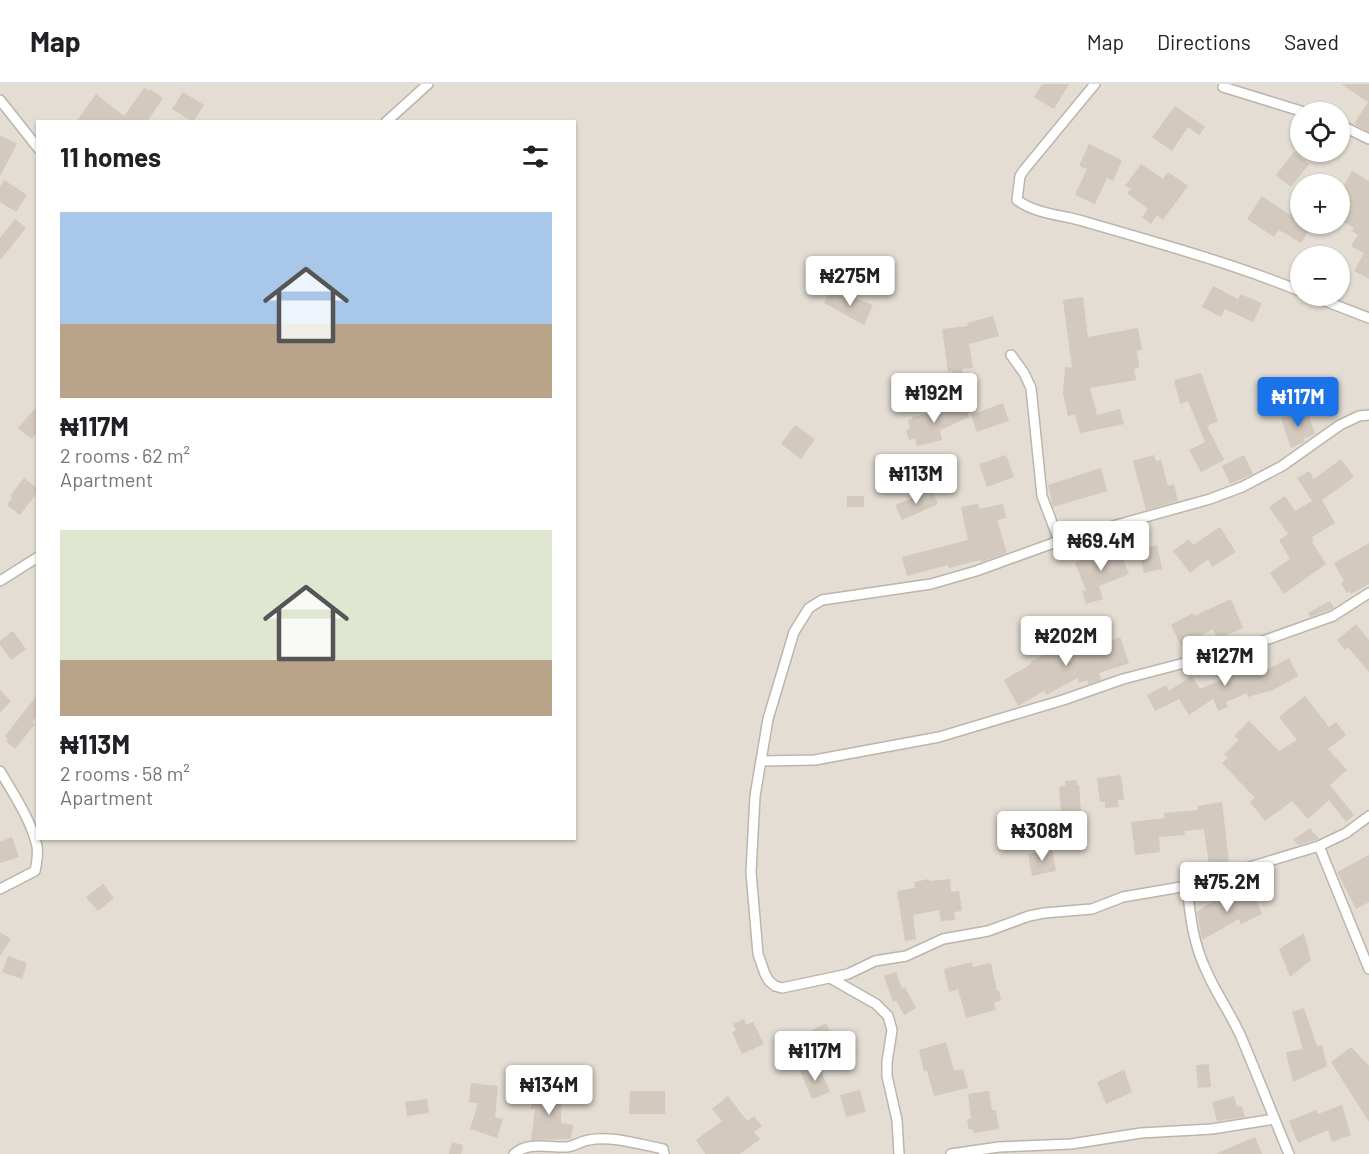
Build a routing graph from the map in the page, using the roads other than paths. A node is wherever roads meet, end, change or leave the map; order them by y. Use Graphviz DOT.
graph roads {
  1 [pos="428,84"];
  2 [pos="1095,84"];
  3 [pos="1223,87"];
  4 [pos="0,100"];
  5 [pos="1290,108"];
  6 [pos="388,120"];
  7 [pos="1350,130"];
  8 [pos="1369,139"];
  9 [pos="36,145"];
  10 [pos="1290,288"];
  11 [pos="1338,306"];
  12 [pos="1369,318"];
  13 [pos="1011,355"];
  14 [pos="1369,415"];
  15 [pos="1059,541"];
  16 [pos="36,558"];
  17 [pos="0,582"];
  18 [pos="1369,593"];
  19 [pos="761,761"];
  20 [pos="0,771"];
  21 [pos="1369,816"];
  22 [pos="1319,846"];
  23 [pos="1187,886"];
  24 [pos="0,889"];
  25 [pos="1369,969"];
  26 [pos="832,979"];
  27 [pos="1274,1119"];
  28 [pos="514,1154"];
  29 [pos="663,1154"];
  30 [pos="899,1154"];
  31 [pos="951,1154"];
  32 [pos="1289,1154"];
  1 -- 6 [label="street"];
  2 -- 10 [label="street"];
  3 -- 5 [label="street"];
  4 -- 9 [label="street"];
  7 -- 8 [label="street"];
  11 -- 12 [label="street"];
  13 -- 15 [label="street"];
  14 -- 15 [label="street"];
  15 -- 19 [label="street"];
  16 -- 17 [label="street"];
  18 -- 19 [label="street"];
  19 -- 26 [label="street"];
  20 -- 24 [label="street"];
  21 -- 22 [label="street"];
  22 -- 23 [label="street"];
  22 -- 25 [label="street"];
  23 -- 26 [label="street"];
  23 -- 27 [label="street"];
  26 -- 30 [label="street"];
  27 -- 31 [label="street"];
  27 -- 32 [label="street"];
  28 -- 29 [label="street"];
}
